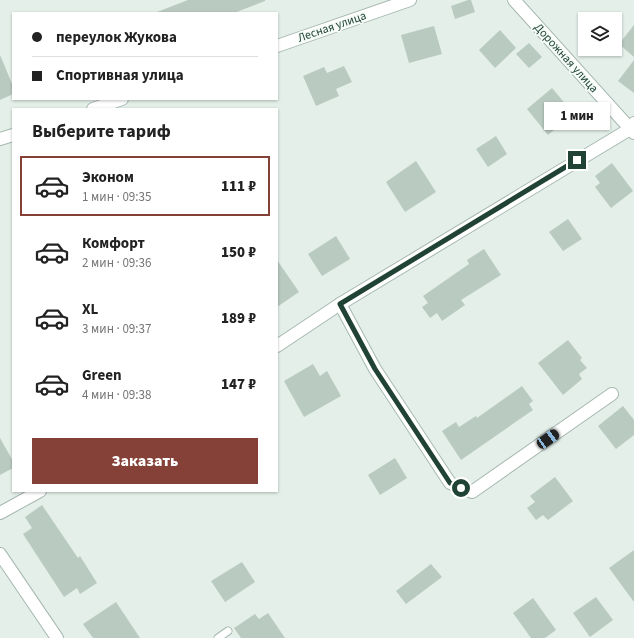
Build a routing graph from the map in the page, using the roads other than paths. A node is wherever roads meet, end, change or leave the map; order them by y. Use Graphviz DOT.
graph roads {
  1 [pos="410,0"];
  2 [pos="514,0"];
  3 [pos="278,46"];
  4 [pos="119,100"];
  5 [pos="96,108"];
  6 [pos="633,128"];
  7 [pos="12,135"];
  8 [pos="0,139"];
  9 [pos="340,304"];
  10 [pos="278,345"];
  11 [pos="612,394"];
  12 [pos="38,492"];
  13 [pos="0,513"];
  14 [pos="0,554"];
  15 [pos="228,631"];
  16 [pos="57,638"];
  17 [pos="218,638"];
  1 -- 3 [label="street, Лесная улица"];
  2 -- 6 [label="street, Дорожная улица"];
  4 -- 5 [label="street"];
  6 -- 9 [label="street"];
  7 -- 8 [label="street"];
  9 -- 10 [label="street"];
  9 -- 11 [label="street"];
  12 -- 13 [label="street"];
  14 -- 16 [label="street"];
  15 -- 17 [label="lane"];
}
